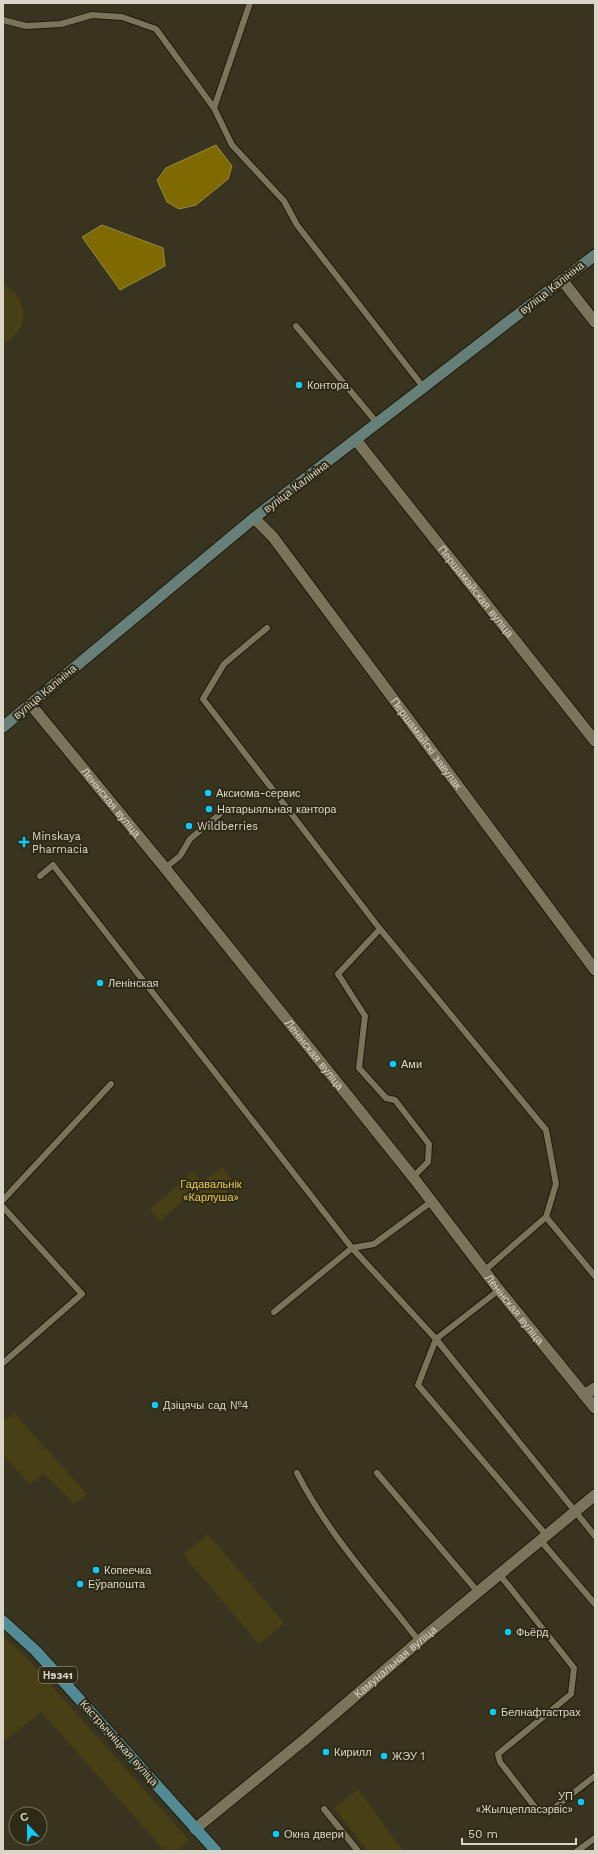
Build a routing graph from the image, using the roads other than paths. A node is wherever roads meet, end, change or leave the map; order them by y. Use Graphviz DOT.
graph roads {
  1 [pos="250,3"];
  2 [pos="3,20"];
  3 [pos="214,108"];
  4 [pos="595,255"];
  5 [pos="562,280"];
  6 [pos="595,322"];
  7 [pos="296,326"];
  8 [pos="424,388"];
  9 [pos="378,424"];
  10 [pos="356,440"];
  11 [pos="254,518"];
  12 [pos="267,628"];
  13 [pos="31,704"];
  14 [pos="3,727"];
  15 [pos="595,741"];
  16 [pos="220,814"];
  17 [pos="165,868"];
  18 [pos="40,876"];
  19 [pos="380,929"];
  20 [pos="595,970"];
  21 [pos="111,1084"];
  22 [pos="413,1178"];
  23 [pos="3,1200"];
  24 [pos="431,1202"];
  25 [pos="3,1207"];
  26 [pos="546,1217"];
  27 [pos="352,1248"];
  28 [pos="484,1271"];
  29 [pos="595,1276"];
  30 [pos="499,1290"];
  31 [pos="274,1312"];
  32 [pos="436,1339"];
  33 [pos="3,1363"];
  34 [pos="595,1388"];
  35 [pos="584,1395"];
  36 [pos="595,1408"];
  37 [pos="297,1473"];
  38 [pos="377,1473"];
  39 [pos="595,1495"];
  40 [pos="576,1511"];
  41 [pos="595,1536"];
  42 [pos="544,1538"];
  43 [pos="500,1575"];
  44 [pos="478,1592"];
  45 [pos="595,1604"];
  46 [pos="3,1621"];
  47 [pos="419,1641"];
  48 [pos="595,1776"];
  49 [pos="324,1809"];
  50 [pos="195,1829"];
  51 [pos="595,1838"];
  52 [pos="216,1851"];
  53 [pos="358,1851"];
  54 [pos="577,1851"];
  1 -- 3 [label="lane"];
  2 -- 3 [label="lane"];
  3 -- 8 [label="lane"];
  4 -- 5 [label="main road, вуліца Калініна"];
  5 -- 6 [label="street"];
  5 -- 8 [label="main road, вуліца Калініна"];
  7 -- 9 [label="lane"];
  8 -- 9 [label="main road, вуліца Калініна"];
  9 -- 10 [label="main road, вуліца Калініна"];
  10 -- 11 [label="main road, вуліца Калініна"];
  10 -- 15 [label="street, Першамайская вуліца"];
  11 -- 13 [label="main road, вуліца Калініна"];
  11 -- 20 [label="street, Першамайскі завулак"];
  12 -- 19 [label="lane"];
  13 -- 14 [label="main road, вуліца Калініна"];
  13 -- 17 [label="street, Ленінская вуліца"];
  16 -- 17 [label="lane"];
  17 -- 22 [label="street, Ленінская вуліца"];
  18 -- 27 [label="lane"];
  19 -- 22 [label="lane"];
  19 -- 26 [label="lane"];
  21 -- 23 [label="lane"];
  22 -- 24 [label="street, Ленінская вуліца"];
  24 -- 27 [label="lane"];
  24 -- 28 [label="street, Ленінская вуліца"];
  25 -- 33 [label="lane"];
  26 -- 28 [label="lane"];
  26 -- 29 [label="lane"];
  27 -- 31 [label="lane"];
  27 -- 32 [label="lane"];
  28 -- 30 [label="street, Ленінская вуліца"];
  30 -- 32 [label="lane"];
  30 -- 35 [label="street, Ленінская вуліца"];
  32 -- 40 [label="lane"];
  32 -- 42 [label="lane"];
  34 -- 35 [label="street"];
  35 -- 36 [label="street, Ленінская вуліца"];
  37 -- 47 [label="lane"];
  38 -- 44 [label="lane"];
  39 -- 40 [label="street, Камунальная вуліца"];
  40 -- 41 [label="lane"];
  40 -- 42 [label="street, Камунальная вуліца"];
  42 -- 43 [label="street, Камунальная вуліца"];
  42 -- 45 [label="lane"];
  43 -- 44 [label="street, Камунальная вуліца"];
  43 -- 48 [label="lane"];
  44 -- 47 [label="street, Камунальная вуліца"];
  46 -- 50 [label="main road, Кастрычніцкая вуліца / Н9341"];
  47 -- 50 [label="street, Камунальная вуліца"];
  49 -- 53 [label="lane"];
  50 -- 52 [label="main road, Кастрычніцкая вуліца / Н9341"];
  51 -- 54 [label="lane"];
}
